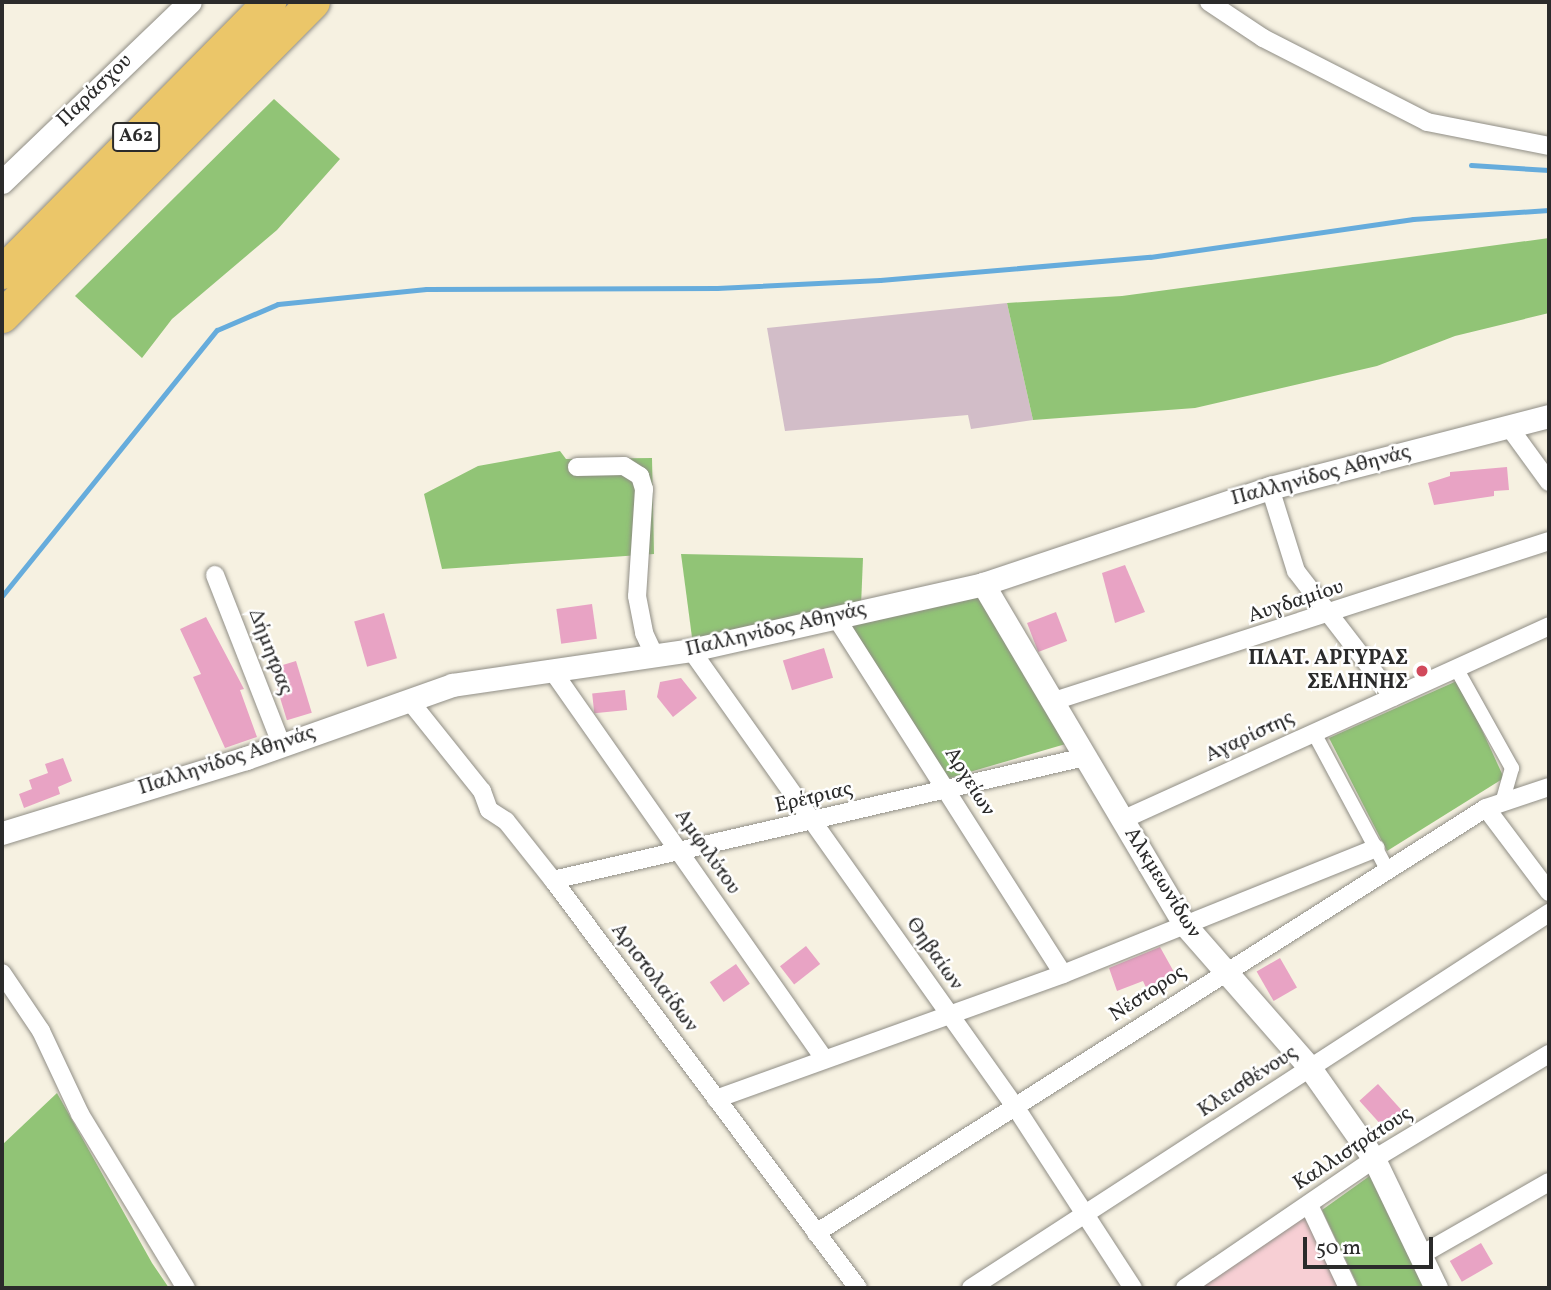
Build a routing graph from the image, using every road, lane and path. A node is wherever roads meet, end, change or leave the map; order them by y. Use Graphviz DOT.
graph roads {
  1 [pos="190,2"];
  2 [pos="270,2"];
  3 [pos="313,2"];
  4 [pos="1209,2"];
  5 [pos="1549,146"];
  6 [pos="2,183"];
  7 [pos="2,272"];
  8 [pos="2,316"];
  9 [pos="1549,416"];
  10 [pos="1509,427"];
  11 [pos="577,467"];
  12 [pos="1549,482"];
  13 [pos="1270,488"];
  14 [pos="1549,541"];
  15 [pos="215,575"];
  16 [pos="983,584"];
  17 [pos="1329,615"];
  18 [pos="835,616"];
  19 [pos="1549,626"];
  20 [pos="691,650"];
  21 [pos="655,657"];
  22 [pos="1456,668"];
  23 [pos="554,673"];
  24 [pos="1393,697"];
  25 [pos="409,700"];
  26 [pos="1054,701"];
  27 [pos="1314,733"];
  28 [pos="282,746"];
  29 [pos="1085,757"];
  30 [pos="1549,787"];
  31 [pos="947,790"];
  32 [pos="1494,806"];
  33 [pos="1122,820"];
  34 [pos="814,822"];
  35 [pos="2,833"];
  36 [pos="1376,848"];
  37 [pos="679,852"];
  38 [pos="1387,869"];
  39 [pos="553,880"];
  40 [pos="1549,892"];
  41 [pos="1549,913"];
  42 [pos="1185,925"];
  43 [pos="1223,972"];
  44 [pos="2,973"];
  45 [pos="1063,974"];
  46 [pos="950,1015"];
  47 [pos="1549,1054"];
  48 [pos="823,1057"];
  49 [pos="1310,1068"];
  50 [pos="716,1099"];
  51 [pos="1016,1108"];
  52 [pos="1374,1159"];
  53 [pos="1549,1182"];
  54 [pos="1309,1205"];
  55 [pos="1085,1212"];
  56 [pos="816,1233"];
  57 [pos="1421,1255"];
  58 [pos="186,1288"];
  59 [pos="858,1288"];
  60 [pos="971,1288"];
  61 [pos="1133,1288"];
  62 [pos="1185,1288"];
  63 [pos="1348,1288"];
  64 [pos="1436,1288"];
  1 -- 6 [label="street, Παράσχου"];
  2 -- 7 [label="highway, Α62"];
  3 -- 8 [label="highway, Α62"];
  4 -- 5 [label="street"];
  9 -- 10 [label="street, Παλληνίδος Αθηνάς"];
  10 -- 12 [label="street"];
  10 -- 13 [label="street, Παλληνίδος Αθηνάς"];
  11 -- 21 [label="street"];
  13 -- 16 [label="street, Παλληνίδος Αθηνάς"];
  13 -- 17 [label="street"];
  14 -- 17 [label="street, Αυγδαμίου"];
  15 -- 28 [label="street, Δήμητρας"];
  16 -- 18 [label="street, Παλληνίδος Αθηνάς"];
  16 -- 26 [label="street, Αλκμεωνίδων"];
  17 -- 24 [label="street"];
  17 -- 26 [label="street, Αυγδαμίου"];
  18 -- 20 [label="street, Παλληνίδος Αθηνάς"];
  18 -- 31 [label="street, Αργείων"];
  19 -- 22 [label="street, Αγαρίστης"];
  20 -- 21 [label="street, Παλληνίδος Αθηνάς"];
  20 -- 34 [label="street, Θηβαίων"];
  21 -- 23 [label="street, Παλληνίδος Αθηνάς"];
  22 -- 24 [label="street, Αγαρίστης"];
  22 -- 32 [label="street"];
  23 -- 25 [label="street, Παλληνίδος Αθηνάς"];
  23 -- 37 [label="street, Αμφιλύτου"];
  24 -- 27 [label="street, Αγαρίστης"];
  25 -- 28 [label="street, Παλληνίδος Αθηνάς"];
  25 -- 39 [label="street, Αριστολαίδων"];
  26 -- 29 [label="street, Αλκμεωνίδων"];
  27 -- 33 [label="street, Αγαρίστης"];
  27 -- 36 [label="street"];
  28 -- 35 [label="street, Παλληνίδος Αθηνάς"];
  29 -- 31 [label="street, Ερέτριας"];
  29 -- 33 [label="street, Αλκμεωνίδων"];
  30 -- 32 [label="street, Νέστορος"];
  31 -- 34 [label="street, Ερέτριας"];
  31 -- 45 [label="street, Αργείων"];
  32 -- 38 [label="street, Νέστορος"];
  32 -- 40 [label="street"];
  33 -- 42 [label="street, Αλκμεωνίδων"];
  34 -- 37 [label="street, Ερέτριας"];
  34 -- 46 [label="street, Θηβαίων"];
  36 -- 38 [label="street"];
  36 -- 42 [label="street, Νέστορος"];
  37 -- 39 [label="street, Ερέτριας"];
  37 -- 48 [label="street, Αμφιλύτου"];
  38 -- 43 [label="street, Νέστορος"];
  39 -- 50 [label="street, Αριστολαίδων"];
  41 -- 49 [label="street, Κλεισθένους"];
  42 -- 43 [label="street, Αλκμεωνίδων"];
  42 -- 45 [label="street, Νέστορος"];
  43 -- 49 [label="street, Αλκμεωνίδων"];
  43 -- 51 [label="street, Νέστορος"];
  44 -- 58 [label="street"];
  45 -- 46 [label="street, Νέστορος"];
  46 -- 48 [label="street, Νέστορος"];
  46 -- 51 [label="street, Θηβαίων"];
  47 -- 52 [label="street, Καλλιστράτους"];
  48 -- 50 [label="street, Νέστορος"];
  49 -- 52 [label="street, Αλκμεωνίδων"];
  49 -- 55 [label="street, Κλεισθένους"];
  50 -- 56 [label="street, Αριστολαίδων"];
  51 -- 55 [label="street, Θηβαίων"];
  51 -- 56 [label="street, Νέστορος"];
  52 -- 54 [label="street, Καλλιστράτους"];
  52 -- 57 [label="street, Αλκμεωνίδων"];
  53 -- 57 [label="street"];
  54 -- 62 [label="street, Καλλιστράτους"];
  54 -- 63 [label="street"];
  55 -- 60 [label="street, Κλεισθένους"];
  55 -- 61 [label="street, Θηβαίων"];
  56 -- 59 [label="street, Αριστολαίδων"];
  57 -- 64 [label="street, Αλκμεωνίδων"];
}
